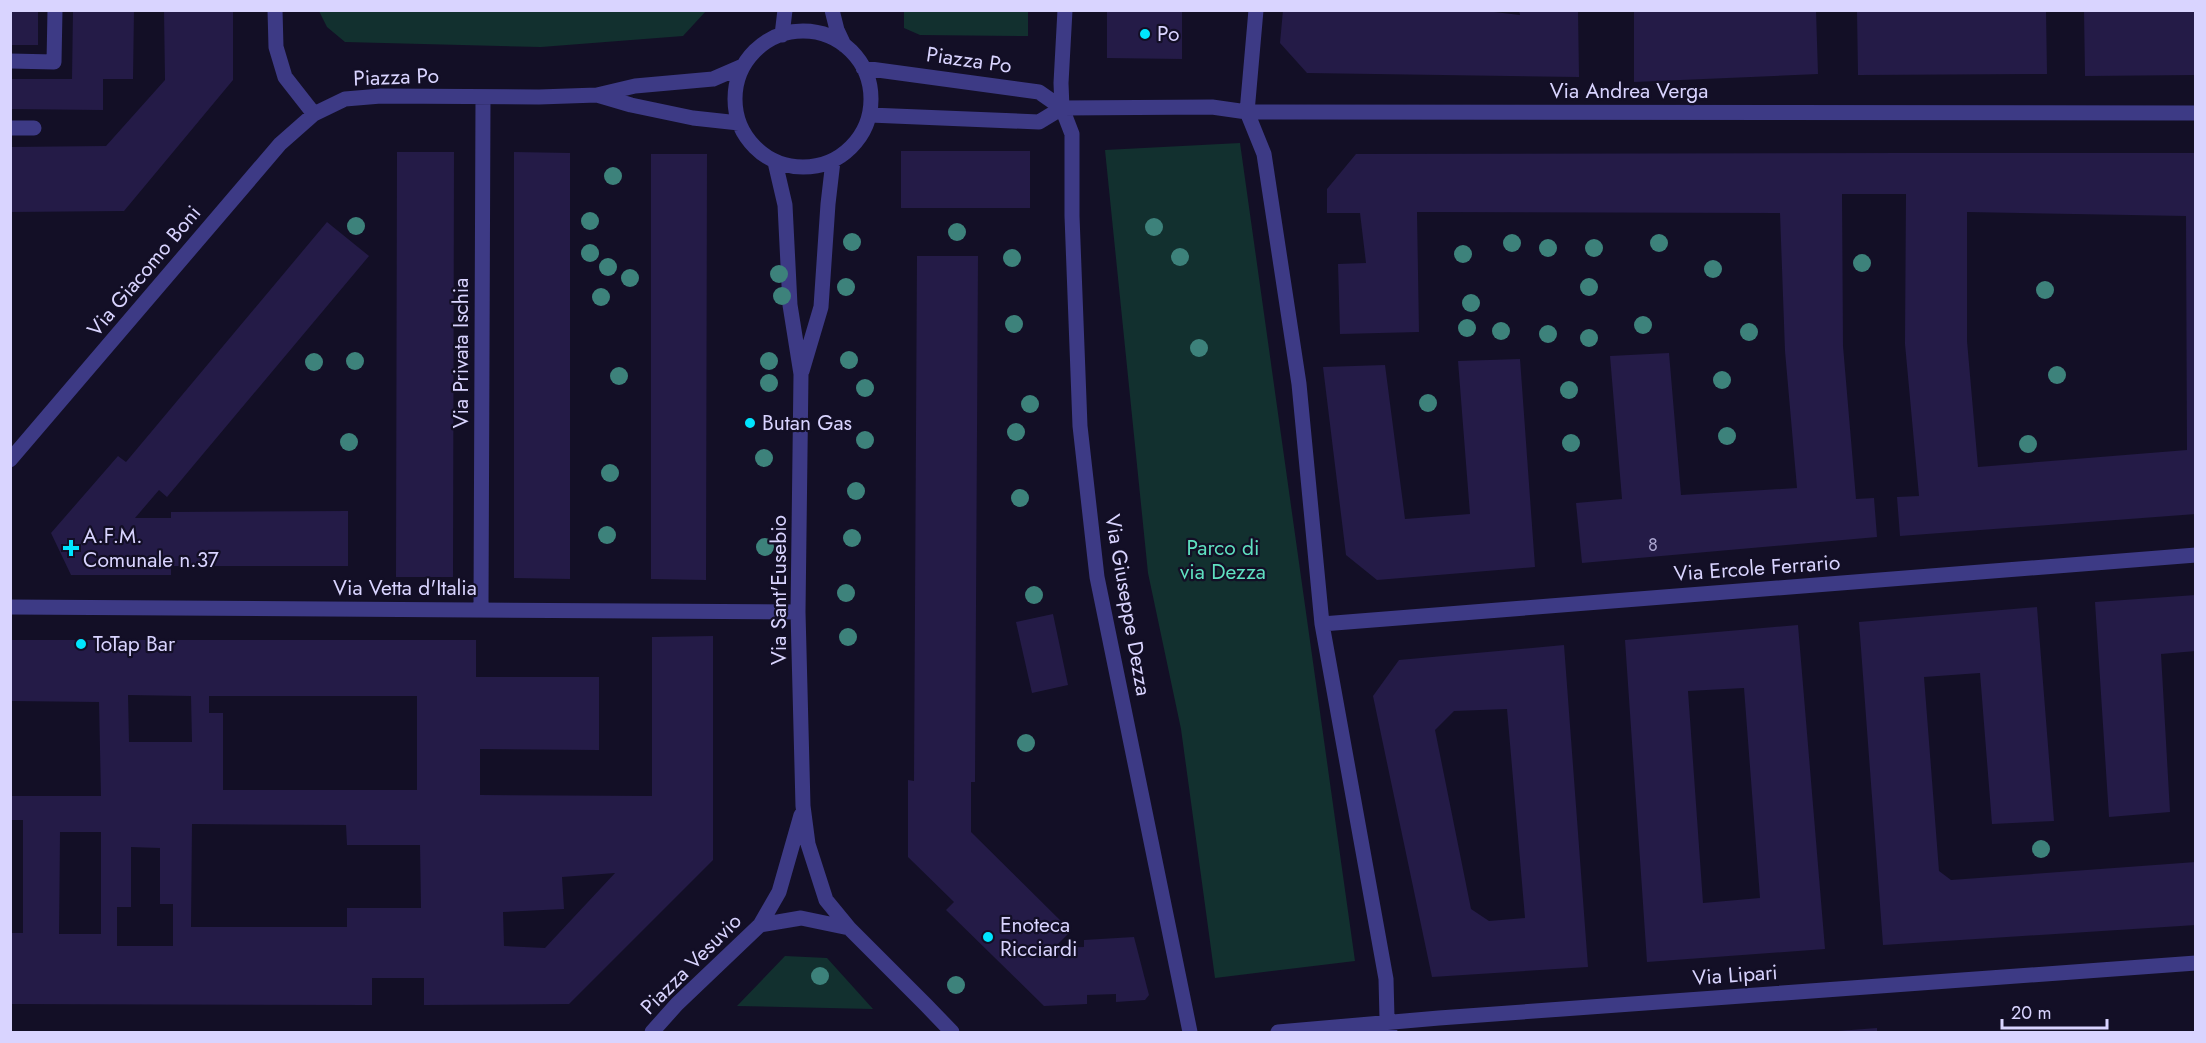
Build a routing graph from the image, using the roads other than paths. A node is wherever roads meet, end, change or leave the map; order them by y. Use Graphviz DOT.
graph roads {
  1 [pos="55,10"];
  2 [pos="275,10"];
  3 [pos="785,10"];
  4 [pos="832,10"];
  5 [pos="1065,10"];
  6 [pos="1256,10"];
  7 [pos="782,35"];
  8 [pos="844,45"];
  9 [pos="10,61"];
  10 [pos="743,66"];
  11 [pos="863,68"];
  12 [pos="597,95"];
  13 [pos="483,97"];
  14 [pos="1062,108"];
  15 [pos="1247,112"];
  16 [pos="2196,112"];
  17 [pos="314,114"];
  18 [pos="870,115"];
  19 [pos="739,123"];
  20 [pos="10,128"];
  21 [pos="34,128"];
  22 [pos="833,161"];
  23 [pos="776,162"];
  24 [pos="801,374"];
  25 [pos="10,460"];
  26 [pos="2196,555"];
  27 [pos="10,607"];
  28 [pos="482,609"];
  29 [pos="798,612"];
  30 [pos="1322,624"];
  31 [pos="803,806"];
  32 [pos="760,925"];
  33 [pos="849,928"];
  34 [pos="2196,963"];
  35 [pos="1389,1028"];
  36 [pos="651,1032"];
  37 [pos="952,1032"];
  38 [pos="1190,1032"];
  39 [pos="1278,1032"];
  1 -- 9 [label="street"];
  2 -- 17 [label="street"];
  3 -- 7 [label="street"];
  4 -- 8 [label="street, Piazza Po"];
  5 -- 14 [label="street"];
  6 -- 15 [label="street"];
  7 -- 8 [label="street, Piazza Po"];
  7 -- 10 [label="street, Piazza Po"];
  8 -- 11 [label="street, Piazza Po"];
  10 -- 12 [label="street, Piazza Po"];
  10 -- 19 [label="street, Piazza Po"];
  11 -- 14 [label="street, Piazza Po"];
  11 -- 18 [label="street, Piazza Po"];
  12 -- 13 [label="street, Piazza Po"];
  12 -- 19 [label="street, Piazza Po"];
  13 -- 17 [label="street, Piazza Po"];
  13 -- 28 [label="street, Via Privata Ischia"];
  14 -- 15 [label="street, Via Andrea Verga"];
  14 -- 18 [label="street"];
  14 -- 38 [label="street, Via Giuseppe Dezza"];
  15 -- 16 [label="street, Via Andrea Verga"];
  15 -- 30 [label="street"];
  17 -- 25 [label="street, Via Giacomo Boni"];
  18 -- 22 [label="street, Piazza Po"];
  19 -- 23 [label="street, Piazza Po"];
  20 -- 21 [label="street"];
  22 -- 23 [label="street, Piazza Po"];
  22 -- 24 [label="street, Via Sant'Eusebio"];
  23 -- 24 [label="street, Via Sant'Eusebio"];
  24 -- 29 [label="street, Via Sant'Eusebio"];
  26 -- 30 [label="street, Via Ercole Ferrario"];
  27 -- 28 [label="street, Via Vetta d'Italia"];
  28 -- 29 [label="street, Via Vetta d'Italia"];
  29 -- 31 [label="street, Via Sant'Eusebio"];
  30 -- 35 [label="street"];
  31 -- 32 [label="street, Piazza Vesuvio"];
  31 -- 33 [label="street"];
  32 -- 33 [label="street, Piazza Vesuvio"];
  32 -- 36 [label="street, Piazza Vesuvio"];
  33 -- 37 [label="street"];
  34 -- 35 [label="street, Via Lipari"];
  35 -- 39 [label="street, Via Lipari"];
}
